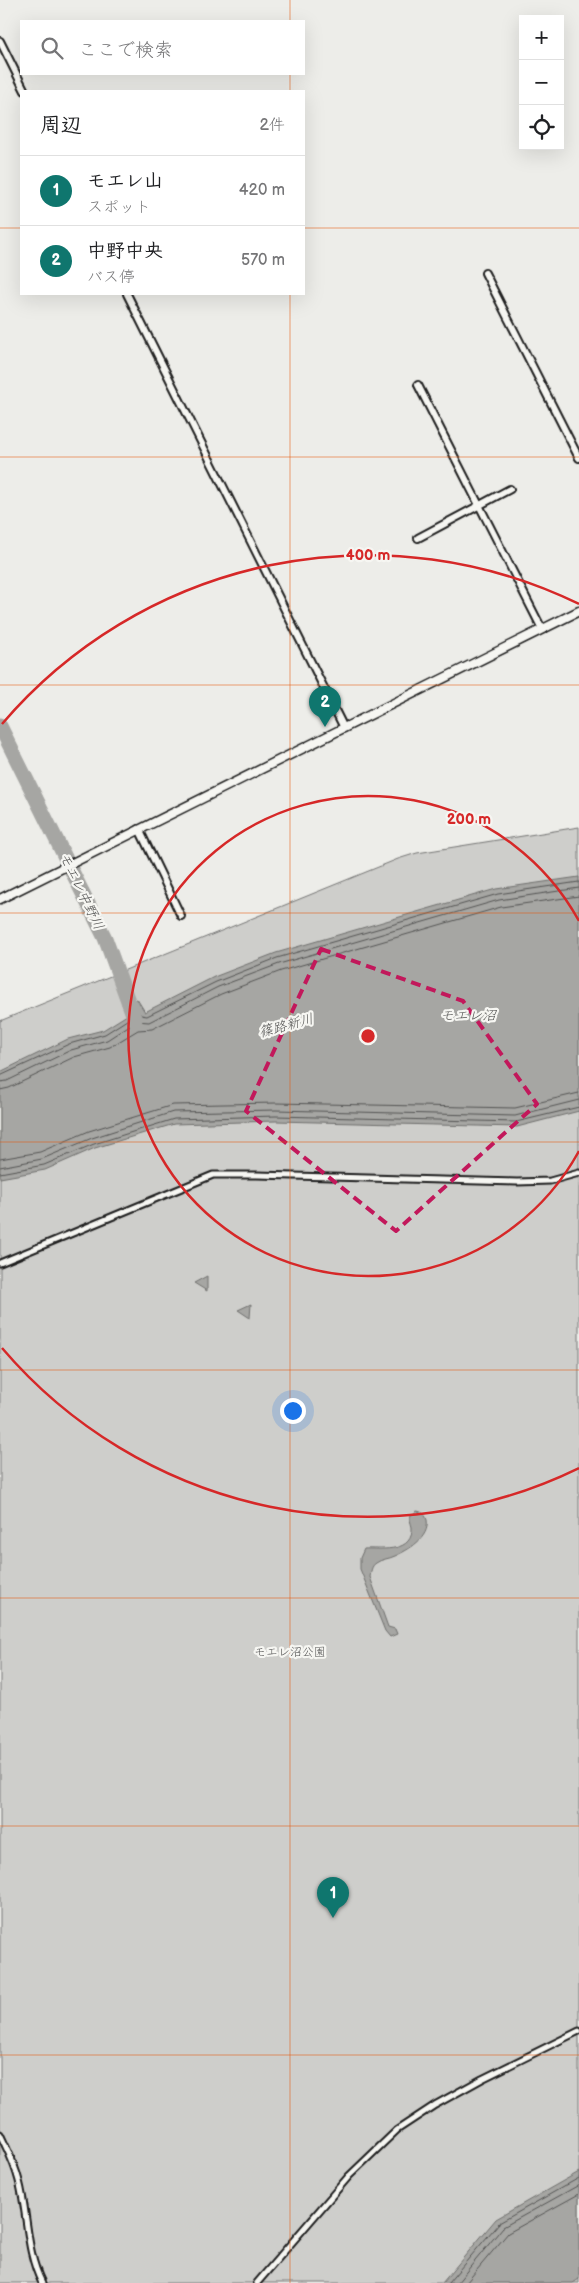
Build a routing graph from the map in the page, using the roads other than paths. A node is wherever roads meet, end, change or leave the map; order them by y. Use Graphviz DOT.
graph roads {
  1 [pos="0,41"];
  2 [pos="24,90"];
  3 [pos="485,273"];
  4 [pos="128,295"];
  5 [pos="418,385"];
  6 [pos="579,458"];
  7 [pos="510,489"];
  8 [pos="479,505"];
  9 [pos="418,538"];
  10 [pos="579,611"];
  11 [pos="542,629"];
  12 [pos="344,728"];
  13 [pos="139,830"];
  14 [pos="0,898"];
  15 [pos="181,916"];
  16 [pos="579,1173"];
  17 [pos="0,1263"];
  18 [pos="579,2031"];
  19 [pos="0,2134"];
  20 [pos="42,2283"];
  21 [pos="257,2283"];
  1 -- 2 [label="street"];
  3 -- 6 [label="street"];
  4 -- 12 [label="street"];
  5 -- 8 [label="street"];
  7 -- 8 [label="street"];
  8 -- 9 [label="street"];
  8 -- 11 [label="street"];
  10 -- 11 [label="street"];
  11 -- 12 [label="street"];
  12 -- 13 [label="street"];
  13 -- 14 [label="street"];
  13 -- 15 [label="street"];
  16 -- 17 [label="street"];
  18 -- 21 [label="street"];
  19 -- 20 [label="street"];
}
